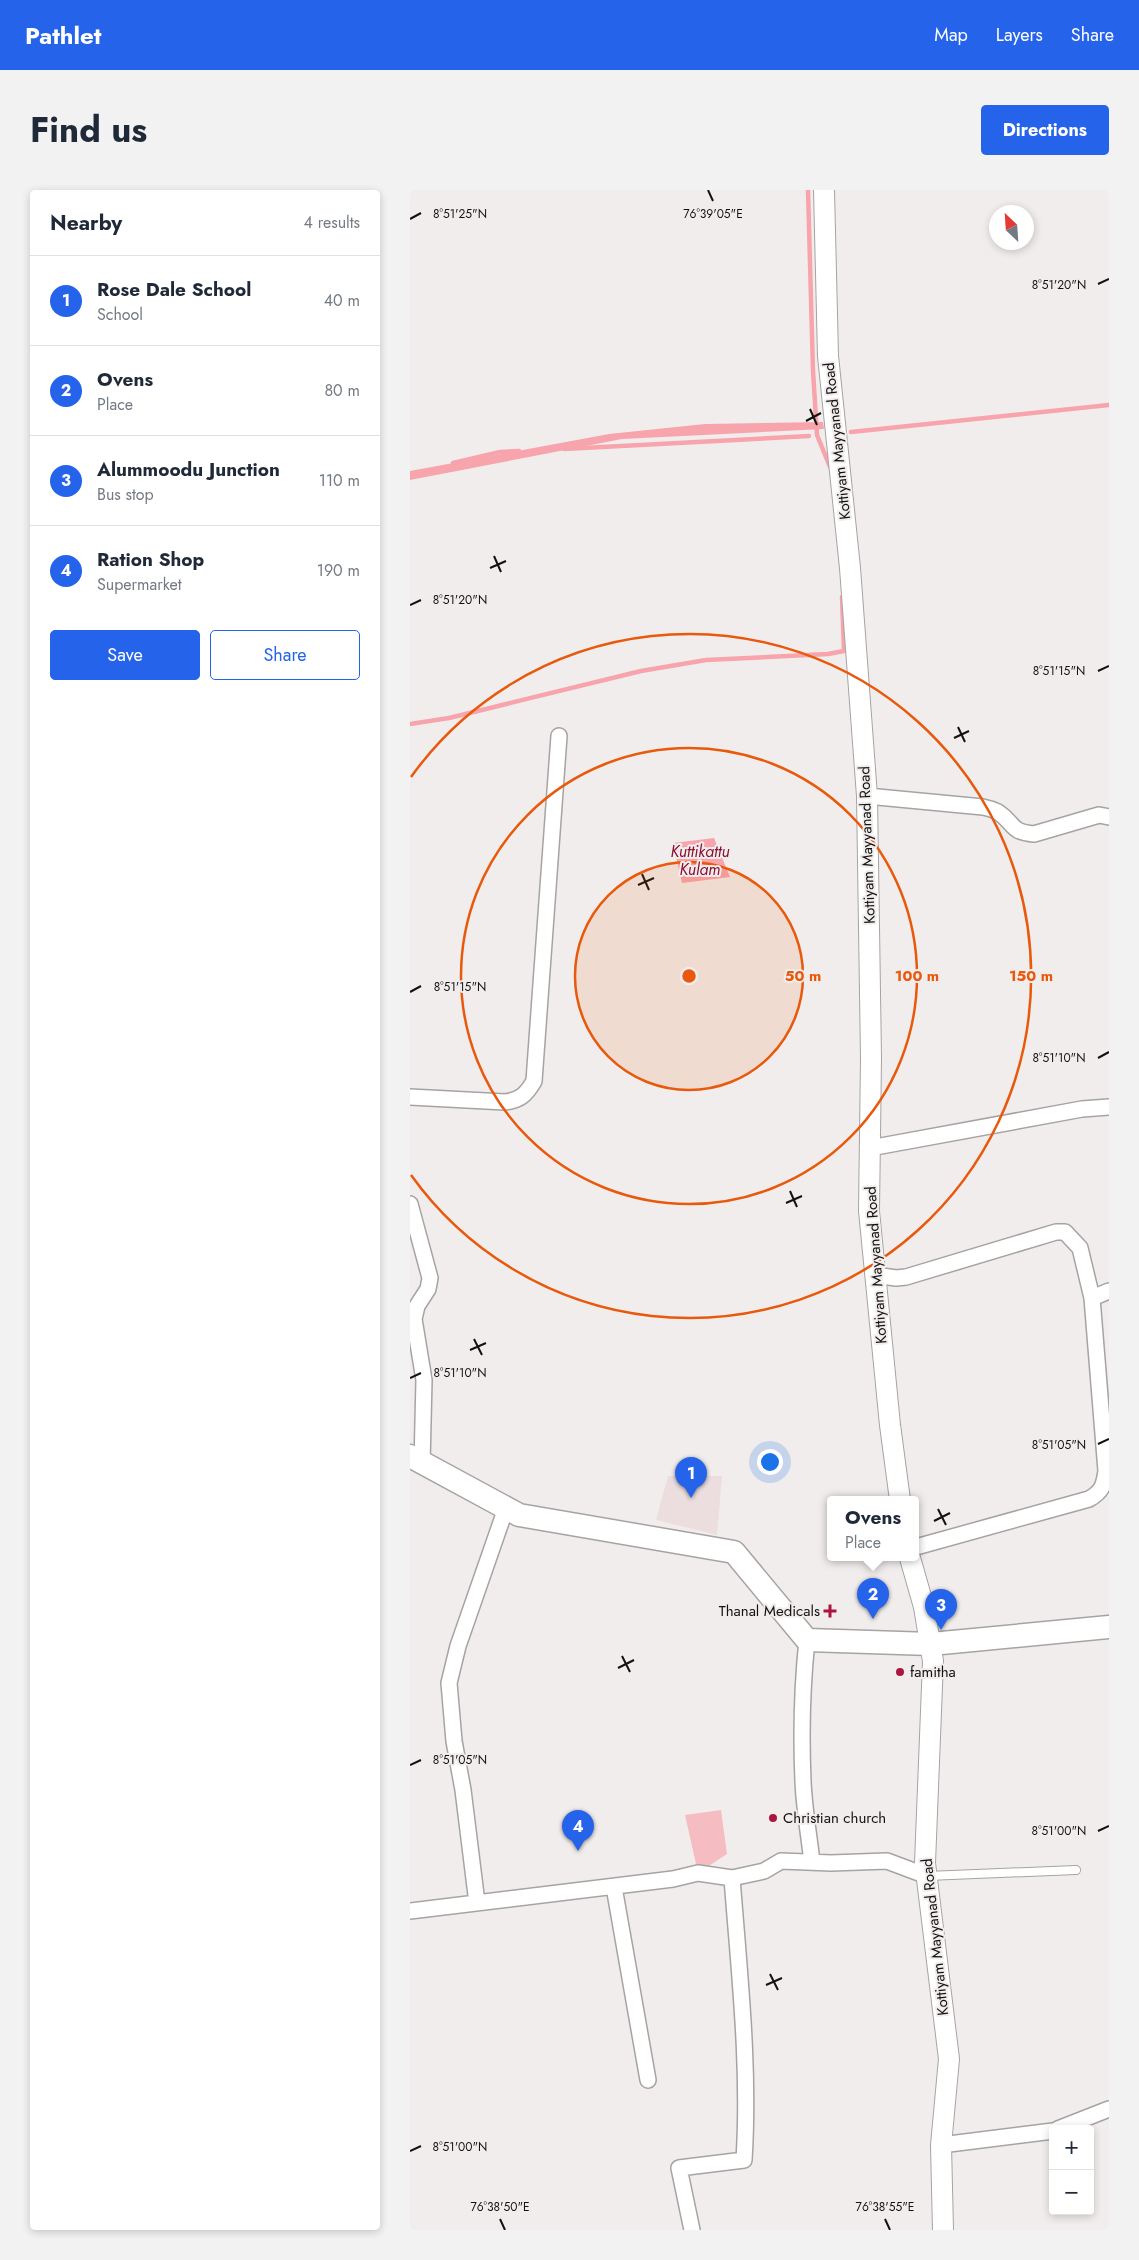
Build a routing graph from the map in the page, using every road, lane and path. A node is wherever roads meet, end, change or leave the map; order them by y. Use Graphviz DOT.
graph roads {
  1 [pos="824,190"];
  2 [pos="559,736"];
  3 [pos="867,796"];
  4 [pos="1109,817"];
  5 [pos="410,1097"];
  6 [pos="1109,1107"];
  7 [pos="870,1148"];
  8 [pos="410,1204"];
  9 [pos="875,1275"];
  10 [pos="1109,1291"];
  11 [pos="1092,1298"];
  12 [pos="416,1460"];
  13 [pos="899,1496"];
  14 [pos="506,1508"];
  15 [pos="919,1546"];
  16 [pos="911,1561"];
  17 [pos="1109,1627"];
  18 [pos="808,1640"];
  19 [pos="931,1644"];
  20 [pos="812,1862"];
  21 [pos="1076,1870"];
  22 [pos="928,1876"];
  23 [pos="732,1878"];
  24 [pos="614,1887"];
  25 [pos="478,1903"];
  26 [pos="410,1911"];
  27 [pos="648,2080"];
  28 [pos="1109,2109"];
  29 [pos="1068,2125"];
  30 [pos="1049,2132"];
  31 [pos="941,2145"];
  32 [pos="692,2230"];
  33 [pos="943,2230"];
  1 -- 3 [label="street, Kottiyam Mayyanad Road"];
  2 -- 5 [label="street"];
  3 -- 4 [label="street"];
  3 -- 7 [label="street, Kottiyam Mayyanad Road"];
  6 -- 7 [label="street"];
  7 -- 9 [label="street, Kottiyam Mayyanad Road"];
  8 -- 12 [label="street"];
  9 -- 11 [label="street"];
  9 -- 13 [label="street, Kottiyam Mayyanad Road"];
  10 -- 11 [label="street"];
  11 -- 15 [label="street"];
  12 -- 14 [label="main road"];
  14 -- 18 [label="main road"];
  14 -- 25 [label="street"];
  16 -- 19 [label="street, Kottiyam Mayyanad Road"];
  17 -- 19 [label="main road"];
  18 -- 19 [label="main road"];
  18 -- 20 [label="street"];
  19 -- 22 [label="street, Kottiyam Mayyanad Road"];
  20 -- 22 [label="street"];
  20 -- 23 [label="street"];
  21 -- 22 [label="lane"];
  22 -- 31 [label="street, Kottiyam Mayyanad Road"];
  23 -- 24 [label="street"];
  23 -- 32 [label="street"];
  24 -- 25 [label="street"];
  24 -- 27 [label="street"];
  25 -- 26 [label="street"];
  28 -- 29 [label="street"];
  30 -- 31 [label="street"];
  31 -- 33 [label="street, Kottiyam Mayyanad Road"];
}
